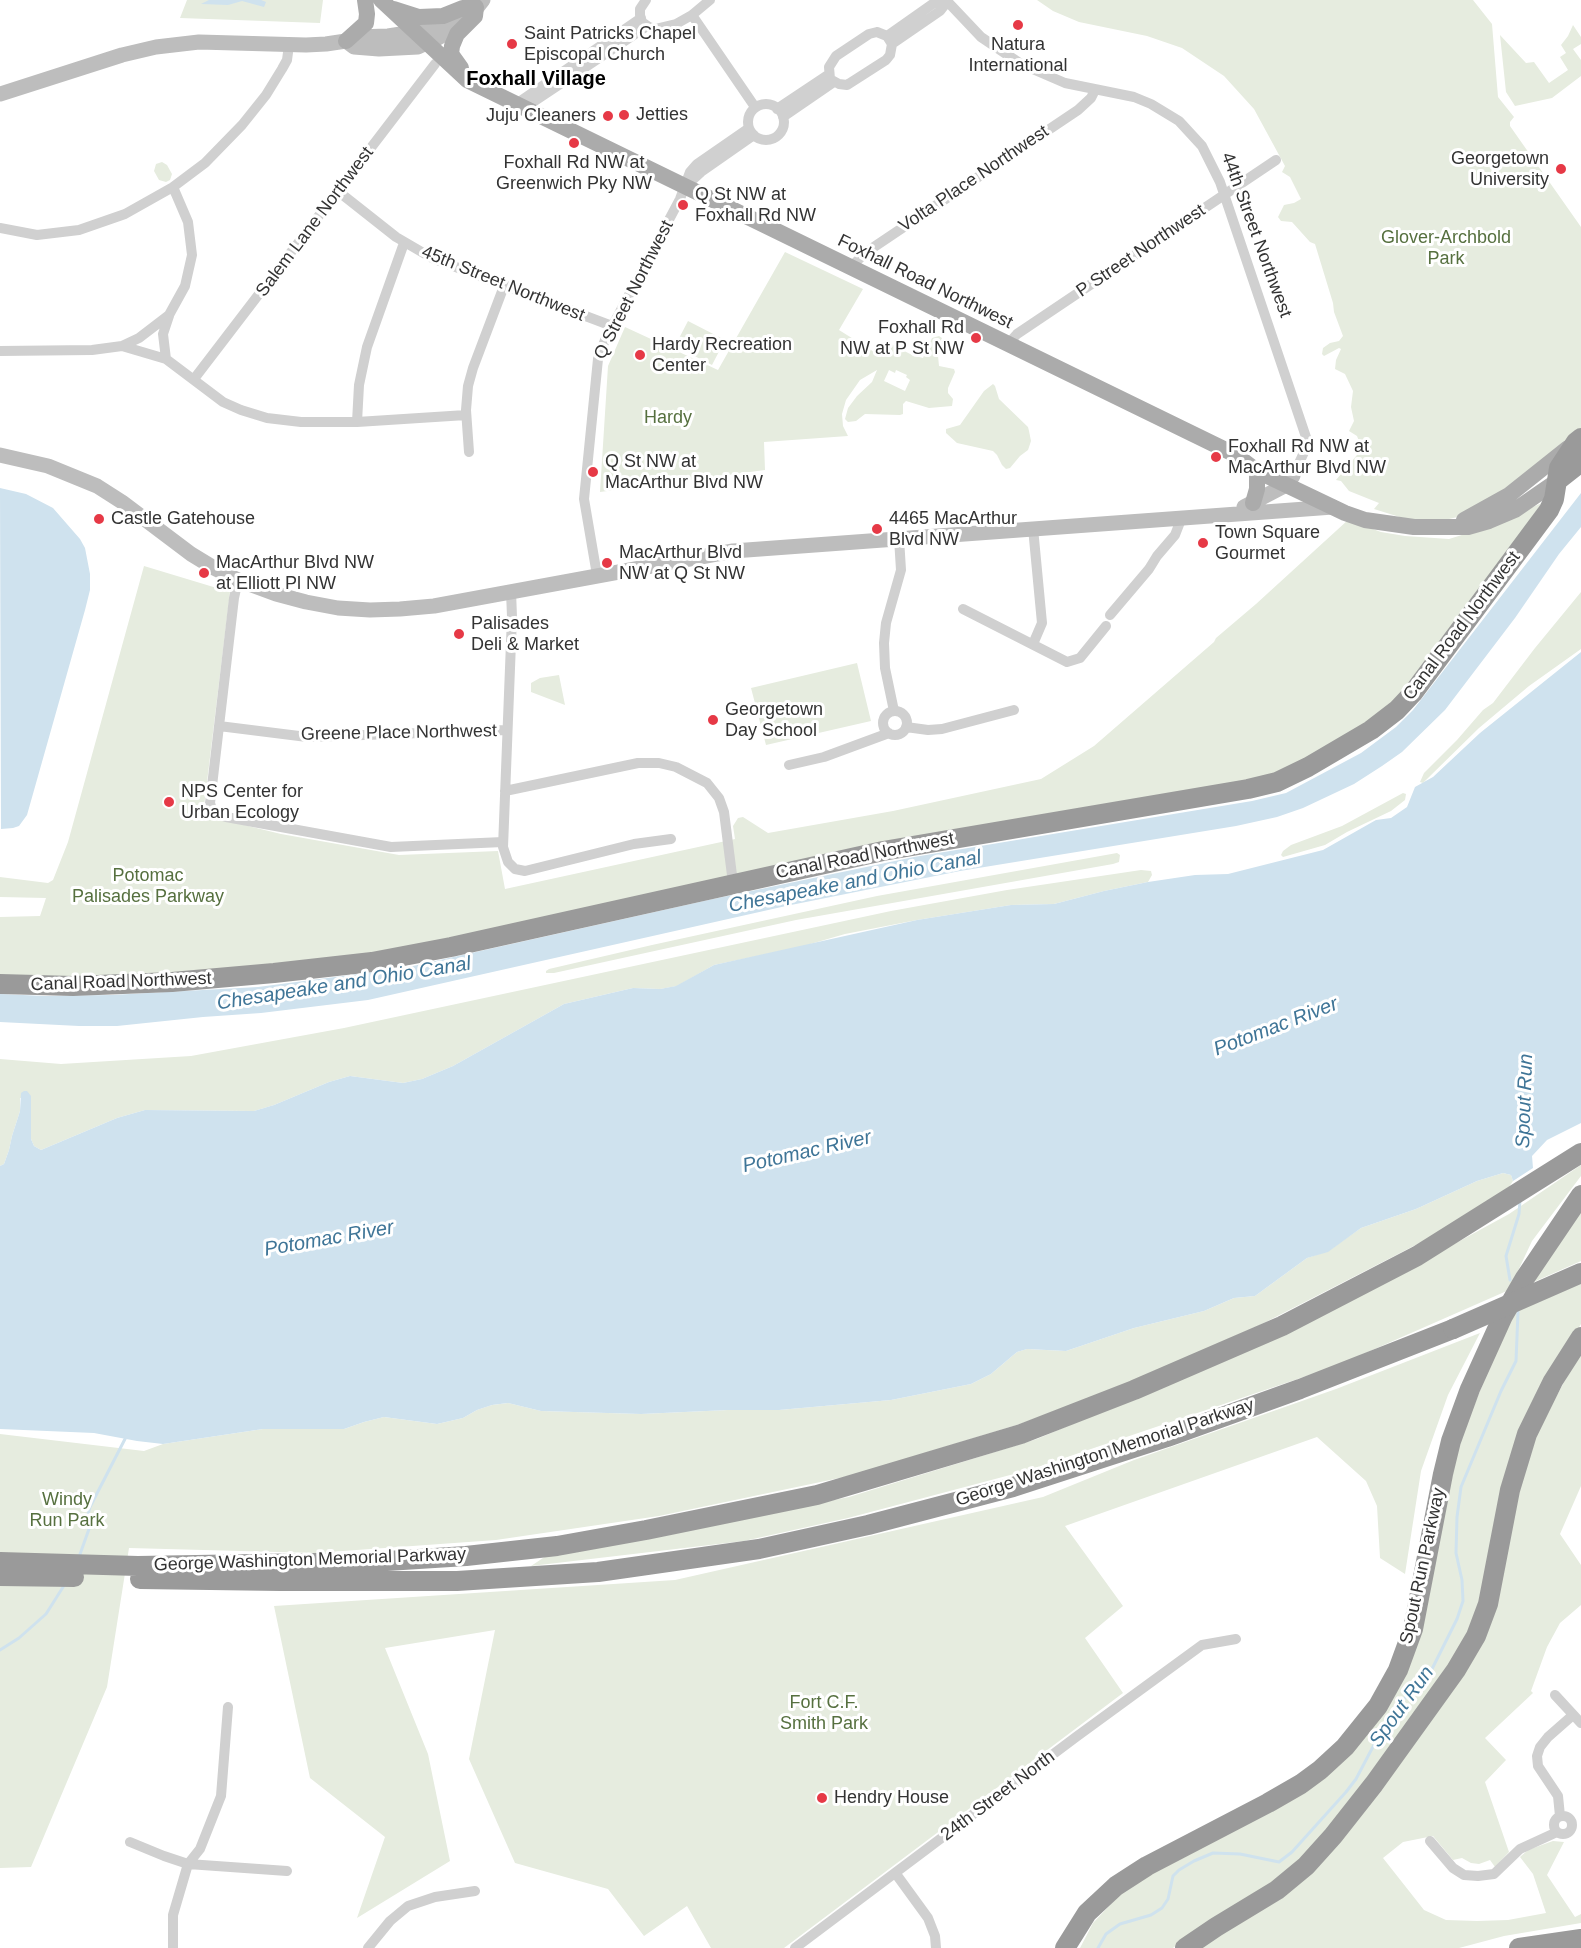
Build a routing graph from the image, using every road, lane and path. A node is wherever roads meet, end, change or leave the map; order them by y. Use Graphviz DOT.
graph roads {
  1 [pos="367,0"];
  2 [pos="646,0"];
  3 [pos="710,0"];
  4 [pos="946,1"];
  5 [pos="385,3"];
  6 [pos="479,4"];
  7 [pos="692,15"];
  8 [pos="644,22"];
  9 [pos="416,39"];
  10 [pos="889,40"];
  11 [pos="346,41"];
  12 [pos="289,45"];
  13 [pos="435,64"];
  14 [pos="831,78"];
  15 [pos="467,80"];
  16 [pos="1095,90"];
  17 [pos="0,94"];
  18 [pos="520,106"];
  19 [pos="755,107"];
  20 [pos="780,113"];
  21 [pos="752,132"];
  22 [pos="1276,160"];
  23 [pos="686,186"];
  24 [pos="173,187"];
  25 [pos="339,192"];
  26 [pos="1224,195"];
  27 [pos="0,228"];
  28 [pos="404,243"];
  29 [pos="851,267"];
  30 [pos="504,286"];
  31 [pos="169,315"];
  32 [pos="612,326"];
  33 [pos="1008,344"];
  34 [pos="123,346"];
  35 [pos="0,351"];
  36 [pos="166,359"];
  37 [pos="195,380"];
  38 [pos="466,415"];
  39 [pos="357,422"];
  40 [pos="1578,440"];
  41 [pos="469,452"];
  42 [pos="0,454"];
  43 [pos="1236,455"];
  44 [pos="1581,462"];
  45 [pos="1257,471"];
  46 [pos="1290,481"];
  47 [pos="1557,481"];
  48 [pos="1253,503"];
  49 [pos="1333,507"];
  50 [pos="1228,514"];
  51 [pos="1182,517"];
  52 [pos="1395,525"];
  53 [pos="1033,528"];
  54 [pos="1447,528"];
  55 [pos="899,538"];
  56 [pos="597,575"];
  57 [pos="238,580"];
  58 [pos="511,591"];
  59 [pos="963,609"];
  60 [pos="1033,644"];
  61 [pos="1014,710"];
  62 [pos="894,711"];
  63 [pos="219,726"];
  64 [pos="906,727"];
  65 [pos="507,730"];
  66 [pos="889,733"];
  67 [pos="789,765"];
  68 [pos="505,791"];
  69 [pos="671,840"];
  70 [pos="503,842"];
  71 [pos="734,883"];
  72 [pos="0,984"];
  73 [pos="1581,1154"];
  74 [pos="1581,1195"];
  75 [pos="1581,1273"];
  76 [pos="1581,1337"];
  77 [pos="0,1562"];
  78 [pos="138,1572"];
  79 [pos="0,1576"];
  80 [pos="1236,1639"];
  81 [pos="1555,1695"];
  82 [pos="228,1707"];
  83 [pos="1577,1719"];
  84 [pos="1560,1816"];
  85 [pos="1557,1832"];
  86 [pos="1576,1833"];
  87 [pos="1430,1841"];
  88 [pos="130,1842"];
  89 [pos="188,1864"];
  90 [pos="287,1871"];
  91 [pos="896,1874"];
  92 [pos="475,1891"];
  93 [pos="1581,1939"];
  94 [pos="173,1948"];
  95 [pos="368,1948"];
  96 [pos="795,1948"];
  97 [pos="936,1948"];
  98 [pos="1065,1948"];
  99 [pos="1185,1948"];
  100 [pos="1519,1948"];
  1 -- 9 [label="main road, Foxhall Road Northwest"];
  1 -- 11 [label="main road"];
  2 -- 8 [label="street"];
  3 -- 7 [label="street"];
  4 -- 10 [label="street, Q Street Northwest"];
  4 -- 16 [label="street, 44th Street Northwest"];
  5 -- 6 [label="main road"];
  5 -- 9 [label="main road, Foxhall Road Northwest"];
  6 -- 9 [label="main road"];
  6 -- 15 [label="main road"];
  7 -- 8 [label="street"];
  7 -- 19 [label="street"];
  8 -- 18 [label="street"];
  9 -- 11 [label="main road"];
  9 -- 13 [label="main road, Foxhall Road Northwest"];
  9 -- 15 [label="main road, Foxhall Road Northwest"];
  10 -- 14 [label="street, Q Street Northwest"];
  10 -- 14 [label="street, Q Street Northwest"];
  11 -- 12 [label="main road"];
  12 -- 17 [label="main road"];
  12 -- 24 [label="street"];
  13 -- 15 [label="main road, Foxhall Road Northwest"];
  13 -- 25 [label="street, Salem Lane Northwest"];
  14 -- 20 [label="street, Q Street Northwest"];
  15 -- 18 [label="main road, Foxhall Road Northwest"];
  16 -- 26 [label="street, 44th Street Northwest"];
  16 -- 29 [label="street, Volta Place Northwest"];
  18 -- 23 [label="main road, Foxhall Road Northwest"];
  19 -- 20 [label="street"];
  19 -- 21 [label="street"];
  20 -- 21 [label="street, Q Street Northwest"];
  21 -- 23 [label="street, Q Street Northwest"];
  22 -- 26 [label="street, P Street Northwest"];
  23 -- 29 [label="main road, Foxhall Road Northwest"];
  23 -- 32 [label="street, Q Street Northwest"];
  24 -- 27 [label="street"];
  24 -- 31 [label="street"];
  25 -- 28 [label="street, 45th Street Northwest"];
  25 -- 37 [label="street, Salem Lane Northwest"];
  26 -- 33 [label="street, P Street Northwest"];
  26 -- 46 [label="street, 44th Street Northwest"];
  28 -- 30 [label="street, 45th Street Northwest"];
  28 -- 39 [label="street"];
  29 -- 33 [label="main road, Foxhall Road Northwest"];
  30 -- 32 [label="street, 45th Street Northwest"];
  30 -- 38 [label="street"];
  31 -- 34 [label="street"];
  31 -- 36 [label="street"];
  32 -- 56 [label="street, Q Street Northwest"];
  33 -- 43 [label="main road, Foxhall Road Northwest"];
  34 -- 35 [label="street"];
  34 -- 36 [label="street"];
  36 -- 37 [label="street"];
  37 -- 39 [label="street"];
  38 -- 39 [label="street"];
  38 -- 41 [label="street"];
  40 -- 47 [label="highway, Canal Road Northwest"];
  40 -- 54 [label="main road, Foxhall Road Northwest"];
  42 -- 57 [label="main road"];
  43 -- 45 [label="main road, Foxhall Road Northwest"];
  43 -- 46 [label="main road, Foxhall Road Northwest"];
  44 -- 47 [label="highway"];
  45 -- 46 [label="main road, Foxhall Road Northwest"];
  45 -- 48 [label="main road"];
  46 -- 48 [label="main road"];
  46 -- 49 [label="main road, Foxhall Road Northwest"];
  46 -- 52 [label="main road, Foxhall Road Northwest"];
  47 -- 54 [label="main road, Foxhall Road Northwest"];
  47 -- 71 [label="highway, Canal Road Northwest"];
  48 -- 50 [label="main road"];
  49 -- 50 [label="main road"];
  49 -- 52 [label="main road, Foxhall Road Northwest"];
  50 -- 51 [label="main road"];
  51 -- 53 [label="main road"];
  51 -- 60 [label="street"];
  52 -- 54 [label="main road, Foxhall Road Northwest"];
  53 -- 55 [label="main road"];
  53 -- 60 [label="street"];
  55 -- 56 [label="main road"];
  55 -- 62 [label="street"];
  56 -- 58 [label="main road"];
  57 -- 58 [label="main road"];
  57 -- 63 [label="street"];
  58 -- 65 [label="street"];
  59 -- 60 [label="street"];
  61 -- 64 [label="street"];
  62 -- 64 [label="street"];
  62 -- 66 [label="street"];
  63 -- 65 [label="street, Greene Place Northwest"];
  63 -- 70 [label="street"];
  64 -- 66 [label="street"];
  65 -- 68 [label="street"];
  66 -- 67 [label="street"];
  68 -- 70 [label="street"];
  68 -- 71 [label="street"];
  69 -- 70 [label="street"];
  71 -- 72 [label="highway, Canal Road Northwest"];
  73 -- 78 [label="highway, George Washington Memorial Parkway"];
  74 -- 98 [label="highway, Spout Run Parkway"];
  75 -- 78 [label="highway, George Washington Memorial Parkway, bridge"];
  76 -- 99 [label="highway"];
  77 -- 78 [label="highway, George Washington Memorial Parkway"];
  78 -- 79 [label="highway, George Washington Memorial Parkway"];
  80 -- 91 [label="street, 24th Street North"];
  81 -- 83 [label="street"];
  82 -- 89 [label="street"];
  83 -- 84 [label="street"];
  84 -- 85 [label="street"];
  84 -- 86 [label="street"];
  85 -- 86 [label="street"];
  85 -- 87 [label="street"];
  88 -- 89 [label="street"];
  89 -- 90 [label="street"];
  89 -- 94 [label="street"];
  91 -- 96 [label="street, 24th Street North"];
  91 -- 97 [label="street"];
  92 -- 95 [label="street"];
  93 -- 100 [label="highway"];
}
